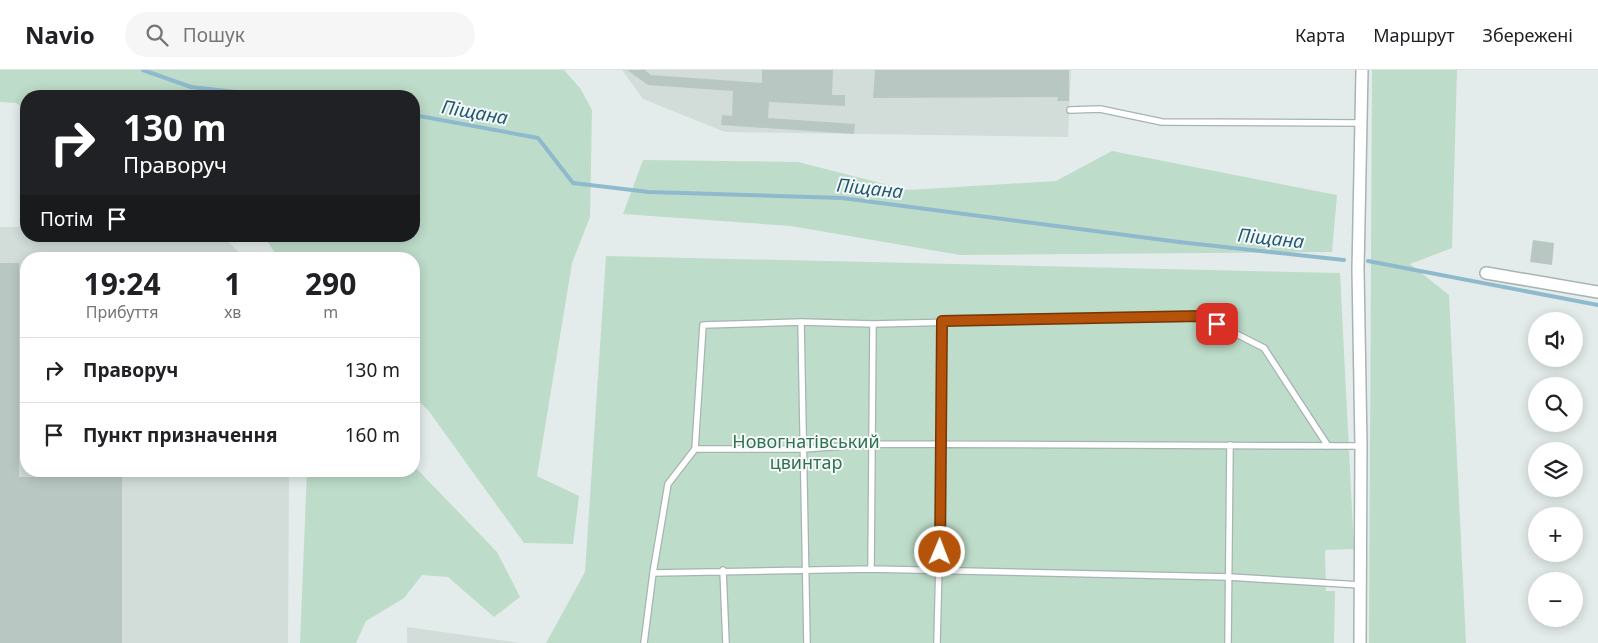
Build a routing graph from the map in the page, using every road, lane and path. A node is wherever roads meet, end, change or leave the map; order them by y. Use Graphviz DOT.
graph roads {
  1 [pos="1362,70"];
  2 [pos="1070,110"];
  3 [pos="1362,123"];
  4 [pos="1486,273"];
  5 [pos="1598,292"];
  6 [pos="942,321"];
  7 [pos="801,322"];
  8 [pos="873,324"];
  9 [pos="873,444"];
  10 [pos="942,444"];
  11 [pos="1230,445"];
  12 [pos="1328,446"];
  13 [pos="1361,446"];
  14 [pos="695,449"];
  15 [pos="803,449"];
  16 [pos="871,569"];
  17 [pos="723,570"];
  18 [pos="806,570"];
  19 [pos="940,570"];
  20 [pos="653,573"];
  21 [pos="1229,577"];
  22 [pos="1360,585"];
  23 [pos="644,643"];
  24 [pos="726,643"];
  25 [pos="807,643"];
  26 [pos="937,643"];
  27 [pos="1228,643"];
  28 [pos="1360,643"];
  1 -- 3 [label="street"];
  2 -- 3 [label="lane"];
  3 -- 13 [label="street"];
  4 -- 5 [label="street"];
  6 -- 8 [label="lane"];
  6 -- 10 [label="lane"];
  6 -- 12 [label="lane"];
  7 -- 8 [label="lane"];
  7 -- 14 [label="lane"];
  7 -- 15 [label="lane"];
  8 -- 9 [label="lane"];
  9 -- 10 [label="lane"];
  9 -- 15 [label="lane"];
  9 -- 16 [label="lane"];
  10 -- 11 [label="lane"];
  10 -- 19 [label="lane"];
  11 -- 12 [label="lane"];
  11 -- 21 [label="lane"];
  12 -- 13 [label="lane"];
  13 -- 22 [label="street"];
  14 -- 15 [label="lane"];
  14 -- 20 [label="lane"];
  15 -- 18 [label="lane"];
  16 -- 18 [label="lane"];
  16 -- 19 [label="lane"];
  17 -- 18 [label="lane"];
  17 -- 20 [label="lane"];
  17 -- 24 [label="lane"];
  18 -- 25 [label="lane"];
  19 -- 21 [label="lane"];
  19 -- 26 [label="lane"];
  20 -- 23 [label="lane"];
  21 -- 22 [label="lane"];
  21 -- 27 [label="lane"];
  22 -- 28 [label="street"];
}
